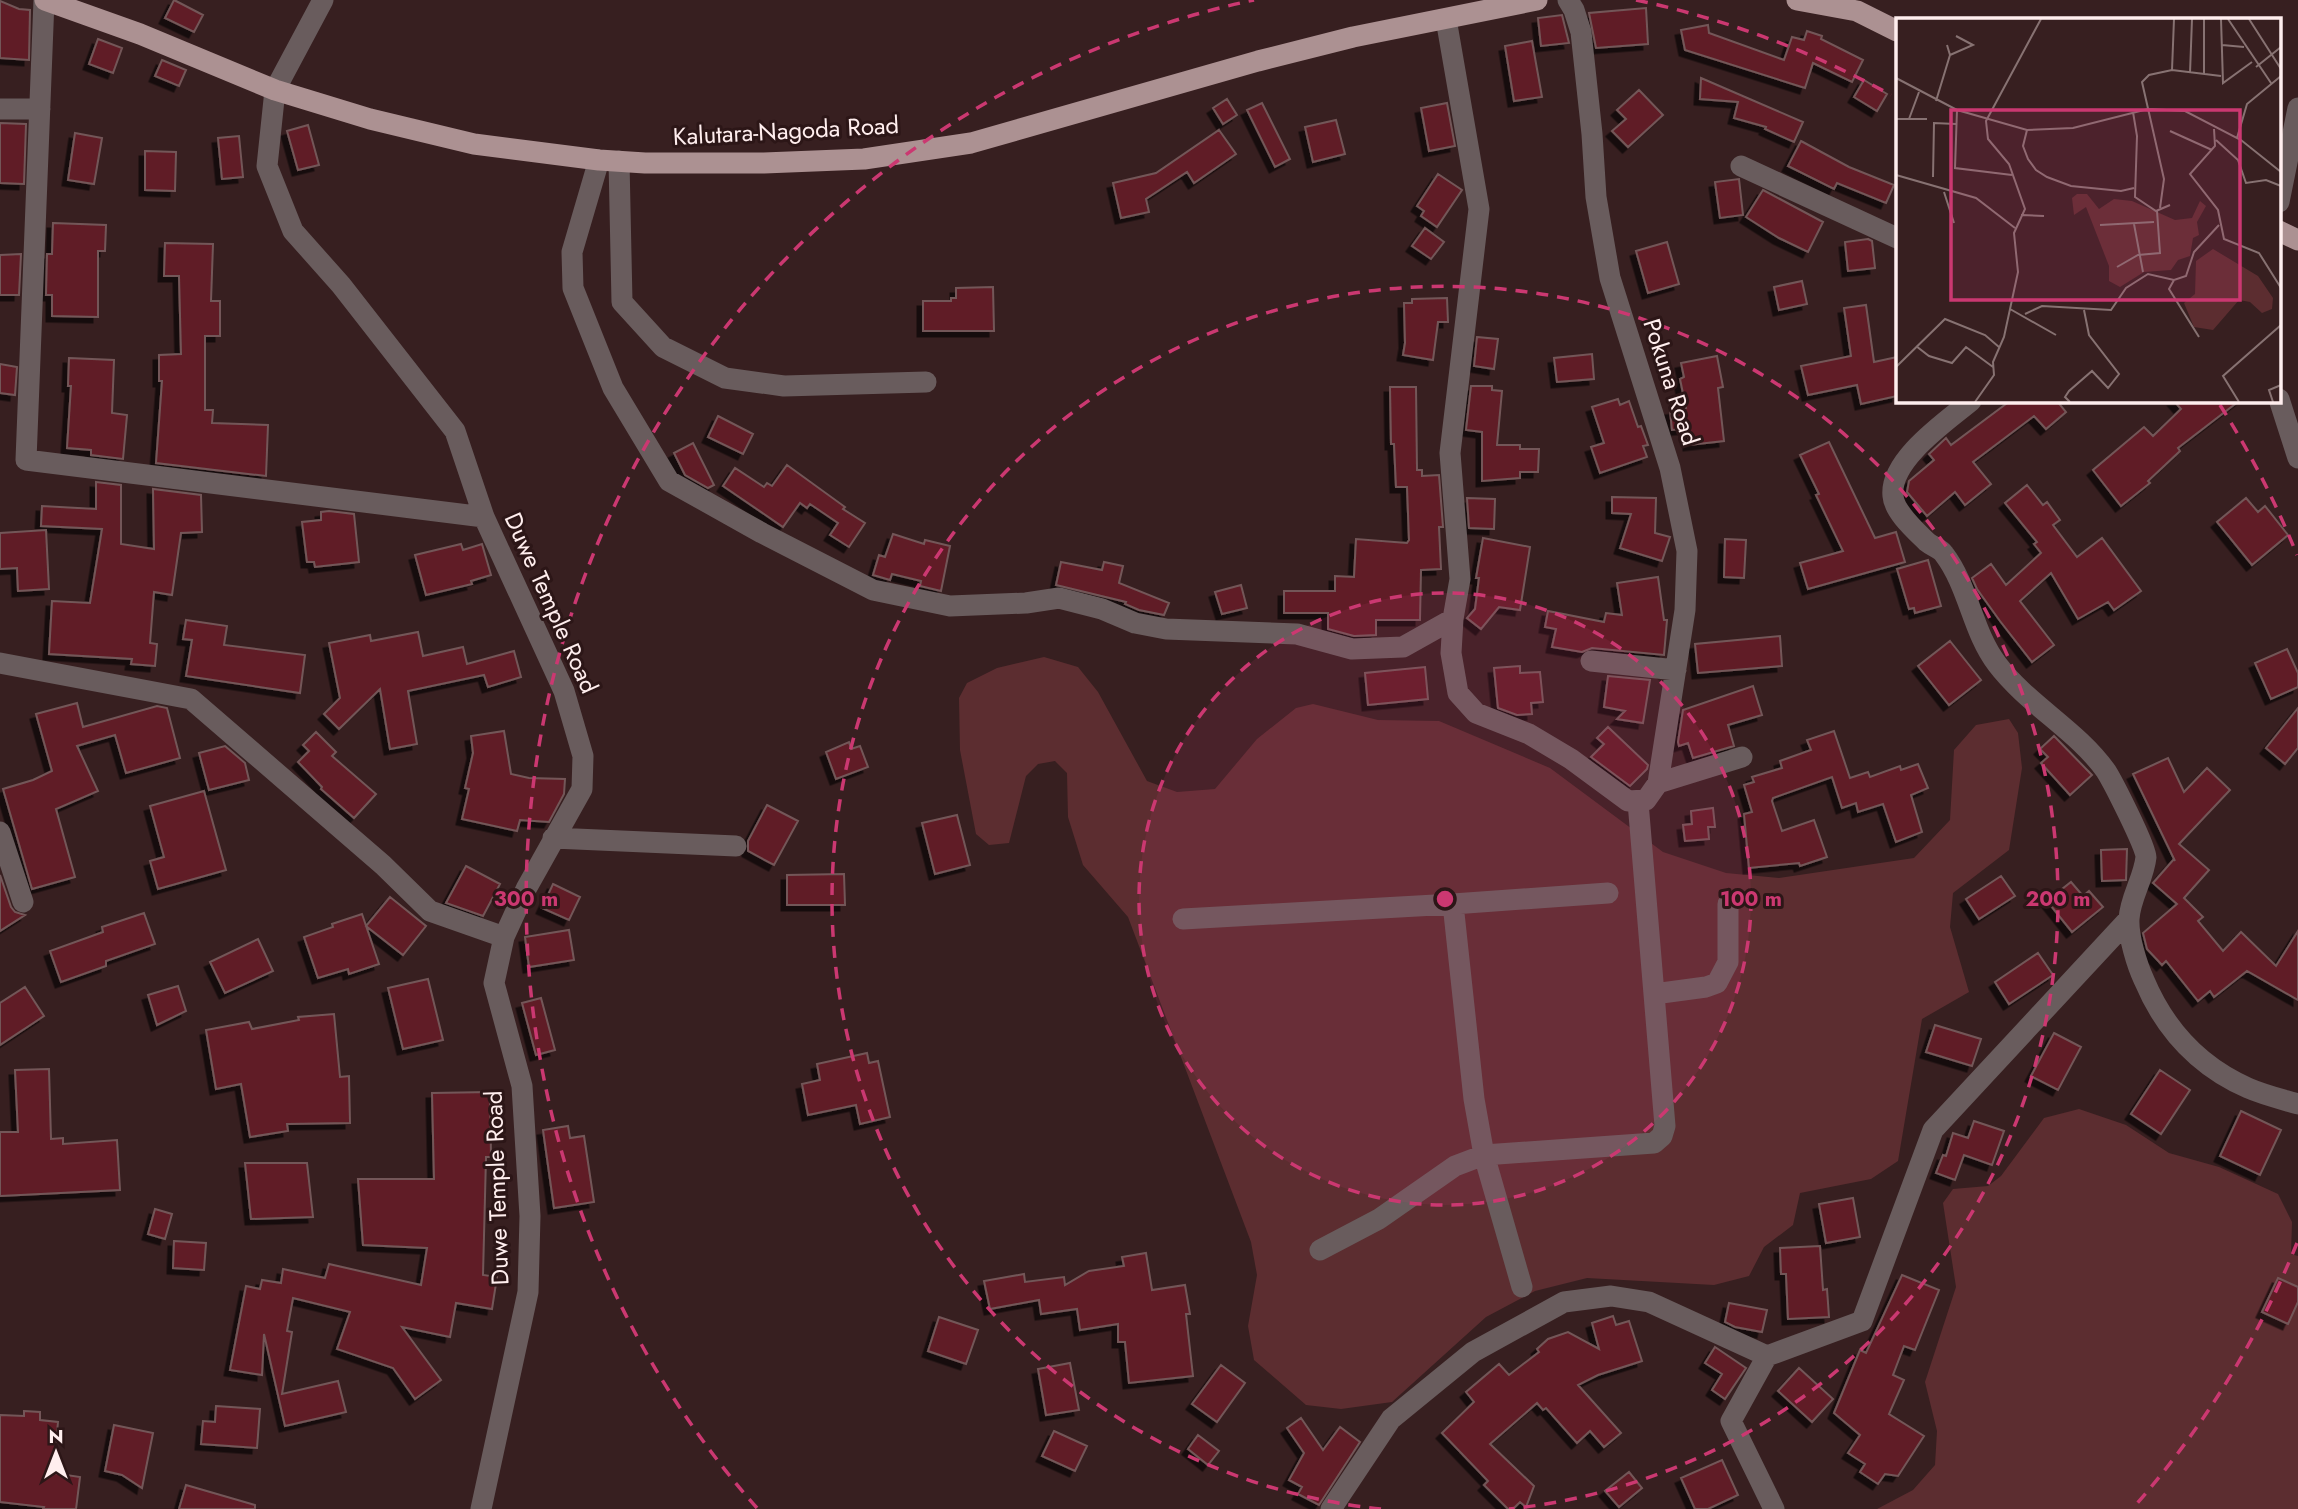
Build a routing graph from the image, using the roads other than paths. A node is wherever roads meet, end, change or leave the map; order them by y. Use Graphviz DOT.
graph roads {
  1 [pos="45,0"];
  2 [pos="323,0"];
  3 [pos="1536,0"];
  4 [pos="1568,0"];
  5 [pos="1797,0"];
  6 [pos="1446,19"];
  7 [pos="1896,30"];
  8 [pos="275,90"];
  9 [pos="2298,108"];
  10 [pos="0,109"];
  11 [pos="40,109"];
  12 [pos="609,161"];
  13 [pos="1741,166"];
  14 [pos="2280,197"];
  15 [pos="2280,231"];
  16 [pos="1896,238"];
  17 [pos="2298,240"];
  18 [pos="926,382"];
  19 [pos="1970,402"];
  20 [pos="2280,402"];
  21 [pos="2298,458"];
  22 [pos="484,517"];
  23 [pos="1452,619"];
  24 [pos="1591,661"];
  25 [pos="0,663"];
  26 [pos="1676,670"];
  27 [pos="1742,757"];
  28 [pos="1658,783"];
  29 [pos="1639,802"];
  30 [pos="0,832"];
  31 [pos="553,838"];
  32 [pos="736,846"];
  33 [pos="1608,892"];
  34 [pos="23,902"];
  35 [pos="1453,904"];
  36 [pos="1728,904"];
  37 [pos="1183,919"];
  38 [pos="2129,919"];
  39 [pos="504,937"];
  40 [pos="1654,994"];
  41 [pos="2298,1104"];
  42 [pos="1484,1155"];
  43 [pos="1320,1250"];
  44 [pos="1522,1287"];
  45 [pos="1767,1356"];
  46 [pos="481,1509"];
  47 [pos="1331,1509"];
  48 [pos="1774,1509"];
  1 -- 8 [label="main road, Kalutara-Nagoda Road"];
  1 -- 11 [label="street"];
  2 -- 8 [label="street"];
  3 -- 6 [label="main road, Kalutara-Nagoda Road"];
  4 -- 26 [label="street, Pokuna Road"];
  5 -- 7 [label="main road"];
  6 -- 12 [label="main road, Kalutara-Nagoda Road"];
  6 -- 23 [label="street"];
  8 -- 12 [label="main road, Kalutara-Nagoda Road"];
  8 -- 22 [label="street, Duwe Temple Road"];
  9 -- 14 [label="street"];
  10 -- 11 [label="street"];
  11 -- 22 [label="street"];
  12 -- 18 [label="street"];
  12 -- 23 [label="street"];
  13 -- 16 [label="street"];
  15 -- 17 [label="main road"];
  19 -- 38 [label="street"];
  20 -- 21 [label="street"];
  22 -- 31 [label="street, Duwe Temple Road"];
  23 -- 29 [label="street"];
  24 -- 26 [label="street"];
  25 -- 39 [label="street"];
  26 -- 28 [label="street, Pokuna Road"];
  27 -- 28 [label="street"];
  28 -- 29 [label="street"];
  29 -- 40 [label="street"];
  30 -- 34 [label="street"];
  31 -- 32 [label="street"];
  31 -- 39 [label="street, Duwe Temple Road"];
  33 -- 35 [label="street"];
  35 -- 37 [label="street"];
  35 -- 42 [label="street"];
  36 -- 40 [label="street"];
  38 -- 41 [label="street"];
  38 -- 45 [label="street"];
  39 -- 46 [label="street, Duwe Temple Road"];
  40 -- 42 [label="street"];
  42 -- 43 [label="street"];
  42 -- 44 [label="street"];
  45 -- 47 [label="street"];
  45 -- 48 [label="street"];
}
